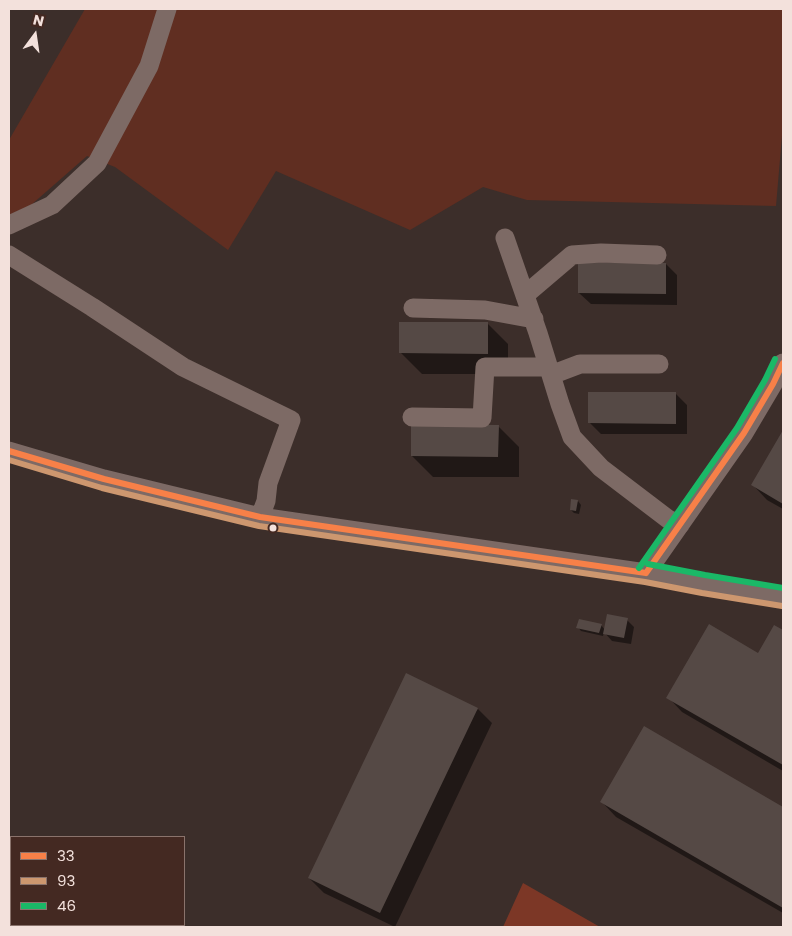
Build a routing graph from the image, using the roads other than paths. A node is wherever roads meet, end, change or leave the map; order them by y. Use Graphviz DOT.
graph roads {
  1 [pos="167,9"];
  2 [pos="9,225"];
  3 [pos="504,238"];
  4 [pos="9,255"];
  5 [pos="657,255"];
  6 [pos="525,295"];
  7 [pos="413,308"];
  8 [pos="534,319"];
  9 [pos="783,363"];
  10 [pos="659,364"];
  11 [pos="550,371"];
  12 [pos="412,417"];
  13 [pos="9,451"];
  14 [pos="260,517"];
  15 [pos="680,525"];
  16 [pos="646,573"];
  17 [pos="783,597"];
  1 -- 2 [label="street"];
  3 -- 6 [label="street"];
  4 -- 14 [label="street"];
  5 -- 6 [label="street"];
  6 -- 8 [label="street"];
  7 -- 8 [label="street"];
  8 -- 11 [label="street"];
  9 -- 15 [label="street"];
  10 -- 11 [label="street"];
  11 -- 12 [label="street"];
  11 -- 15 [label="street"];
  13 -- 14 [label="street"];
  14 -- 16 [label="street"];
  15 -- 16 [label="street"];
  16 -- 17 [label="street"];
}
